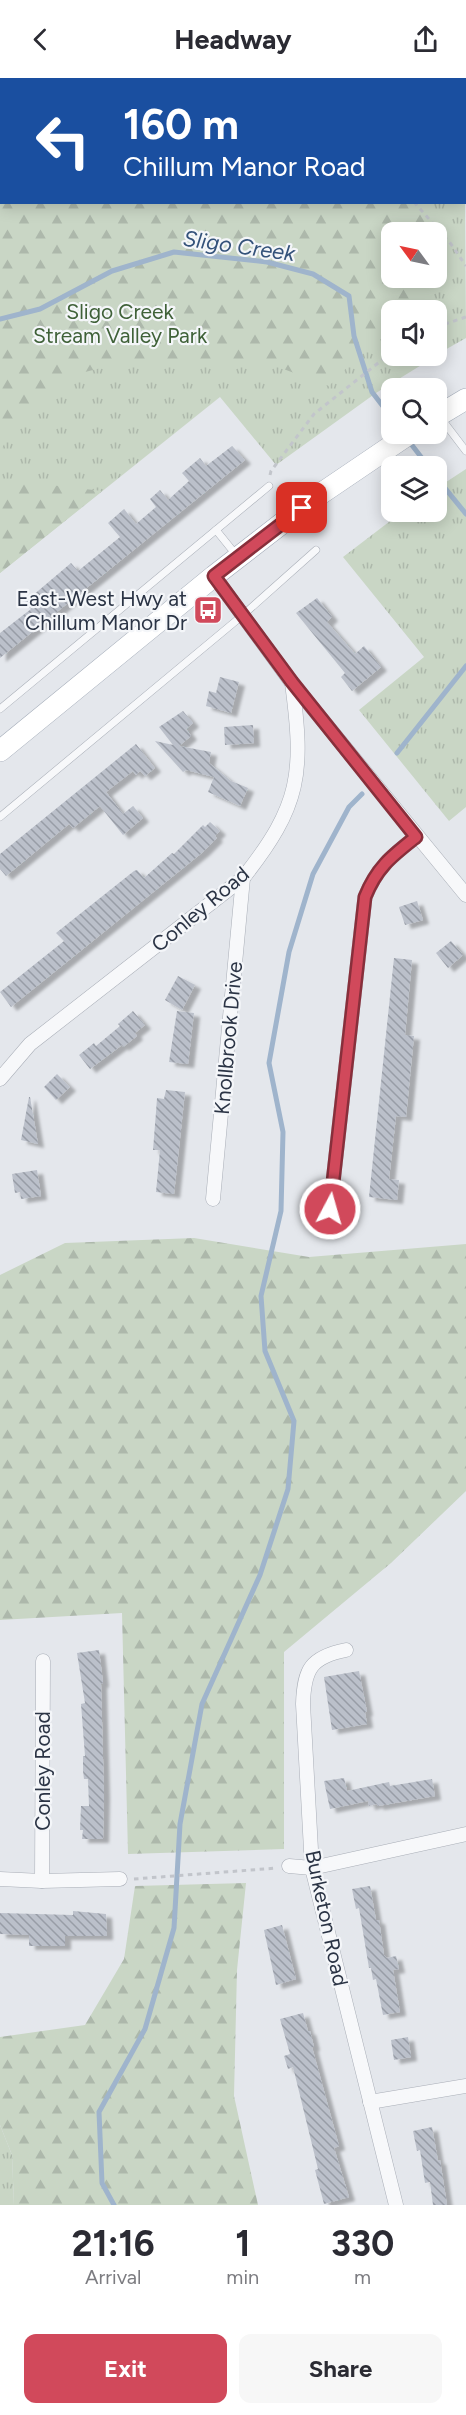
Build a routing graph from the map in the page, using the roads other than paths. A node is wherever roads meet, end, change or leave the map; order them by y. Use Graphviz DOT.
graph roads {
  1 [pos="466,399"];
  2 [pos="447,411"];
  3 [pos="447,427"];
  4 [pos="392,444"];
  5 [pos="466,451"];
  6 [pos="269,486"];
  7 [pos="216,530"];
  8 [pos="316,550"];
  9 [pos="238,558"];
  10 [pos="214,576"];
  11 [pos="243,615"];
  12 [pos="292,682"];
  13 [pos="0,709"];
  14 [pos="0,752"];
  15 [pos="0,817"];
  16 [pos="416,837"];
  17 [pos="243,878"];
  18 [pos="466,895"];
  19 [pos="0,1079"];
  20 [pos="213,1198"];
  21 [pos="330,1209"];
  22 [pos="346,1650"];
  23 [pos="43,1661"];
  24 [pos="466,1834"];
  25 [pos="289,1866"];
  26 [pos="312,1868"];
  27 [pos="0,1879"];
  28 [pos="120,1879"];
  29 [pos="42,1881"];
  30 [pos="466,2086"];
  31 [pos="370,2102"];
  32 [pos="396,2205"];
  1 -- 2 [label="main road"];
  3 -- 5 [label="lane"];
  4 -- 9 [label="main road"];
  6 -- 7 [label="lane"];
  7 -- 9 [label="lane"];
  7 -- 13 [label="lane"];
  8 -- 11 [label="lane"];
  9 -- 10 [label="main road"];
  10 -- 11 [label="street"];
  10 -- 14 [label="main road"];
  11 -- 12 [label="street"];
  11 -- 15 [label="lane"];
  12 -- 16 [label="street"];
  12 -- 17 [label="street, Conley Road"];
  16 -- 18 [label="street"];
  16 -- 21 [label="street"];
  17 -- 19 [label="street, Conley Road"];
  17 -- 20 [label="street, Knollbrook Drive"];
  22 -- 26 [label="street, Burketon Road"];
  23 -- 29 [label="street, Conley Road"];
  24 -- 26 [label="street"];
  25 -- 26 [label="street"];
  26 -- 31 [label="street, Burketon Road"];
  27 -- 29 [label="street"];
  28 -- 29 [label="street"];
  30 -- 31 [label="street"];
  31 -- 32 [label="street, Burketon Road"];
}
